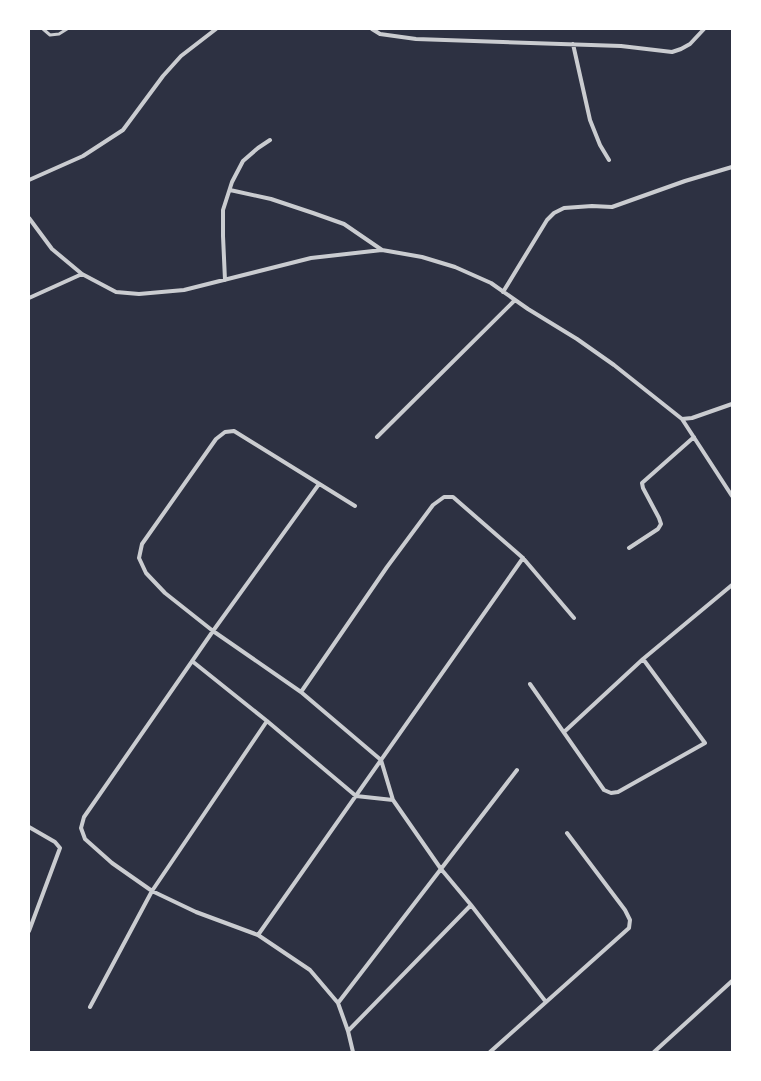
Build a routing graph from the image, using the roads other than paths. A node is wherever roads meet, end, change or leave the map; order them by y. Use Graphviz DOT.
graph roads {
  1 [pos="43,29"];
  2 [pos="67,29"];
  3 [pos="216,29"];
  4 [pos="372,29"];
  5 [pos="704,29"];
  6 [pos="573,44"];
  7 [pos="270,140"];
  8 [pos="609,160"];
  9 [pos="732,167"];
  10 [pos="29,180"];
  11 [pos="230,190"];
  12 [pos="29,218"];
  13 [pos="382,250"];
  14 [pos="82,274"];
  15 [pos="225,280"];
  16 [pos="503,292"];
  17 [pos="29,298"];
  18 [pos="515,300"];
  19 [pos="732,404"];
  20 [pos="682,419"];
  21 [pos="377,437"];
  22 [pos="694,437"];
  23 [pos="319,484"];
  24 [pos="732,496"];
  25 [pos="355,506"];
  26 [pos="629,548"];
  27 [pos="524,558"];
  28 [pos="732,585"];
  29 [pos="574,618"];
  30 [pos="213,631"];
  31 [pos="643,659"];
  32 [pos="192,661"];
  33 [pos="530,684"];
  34 [pos="301,692"];
  35 [pos="267,721"];
  36 [pos="564,732"];
  37 [pos="382,760"];
  38 [pos="517,770"];
  39 [pos="356,796"];
  40 [pos="393,800"];
  41 [pos="29,827"];
  42 [pos="567,833"];
  43 [pos="441,870"];
  44 [pos="152,891"];
  45 [pos="471,904"];
  46 [pos="29,931"];
  47 [pos="258,935"];
  48 [pos="732,981"];
  49 [pos="546,1002"];
  50 [pos="338,1003"];
  51 [pos="90,1007"];
  52 [pos="348,1032"];
  53 [pos="353,1052"];
  54 [pos="490,1052"];
  55 [pos="654,1052"];
  1 -- 2 [label="lane"];
  3 -- 10 [label="street"];
  4 -- 6 [label="street"];
  5 -- 6 [label="street"];
  6 -- 8 [label="street"];
  7 -- 11 [label="street"];
  9 -- 16 [label="street"];
  11 -- 13 [label="street"];
  11 -- 15 [label="street"];
  12 -- 14 [label="street"];
  13 -- 15 [label="street"];
  13 -- 16 [label="street"];
  14 -- 15 [label="street"];
  14 -- 17 [label="street"];
  16 -- 18 [label="street"];
  18 -- 20 [label="street"];
  18 -- 21 [label="street"];
  19 -- 20 [label="street"];
  20 -- 22 [label="street"];
  22 -- 24 [label="street"];
  22 -- 26 [label="street"];
  23 -- 25 [label="street"];
  23 -- 30 [label="street"];
  23 -- 30 [label="street"];
  27 -- 29 [label="street"];
  27 -- 34 [label="street"];
  27 -- 37 [label="street"];
  28 -- 31 [label="street"];
  30 -- 32 [label="street"];
  30 -- 34 [label="street"];
  31 -- 36 [label="street"];
  31 -- 36 [label="street"];
  32 -- 35 [label="street"];
  32 -- 44 [label="street"];
  33 -- 36 [label="street"];
  34 -- 37 [label="street"];
  35 -- 39 [label="street"];
  35 -- 44 [label="street"];
  37 -- 39 [label="street"];
  37 -- 40 [label="street"];
  38 -- 43 [label="street"];
  39 -- 40 [label="street"];
  39 -- 47 [label="street"];
  40 -- 43 [label="street"];
  41 -- 46 [label="street"];
  42 -- 49 [label="street"];
  43 -- 45 [label="street"];
  43 -- 50 [label="street"];
  44 -- 47 [label="street"];
  44 -- 51 [label="street"];
  45 -- 49 [label="street"];
  45 -- 52 [label="street"];
  47 -- 50 [label="street"];
  48 -- 55 [label="street"];
  49 -- 54 [label="street"];
  50 -- 52 [label="street"];
  52 -- 53 [label="street"];
}
